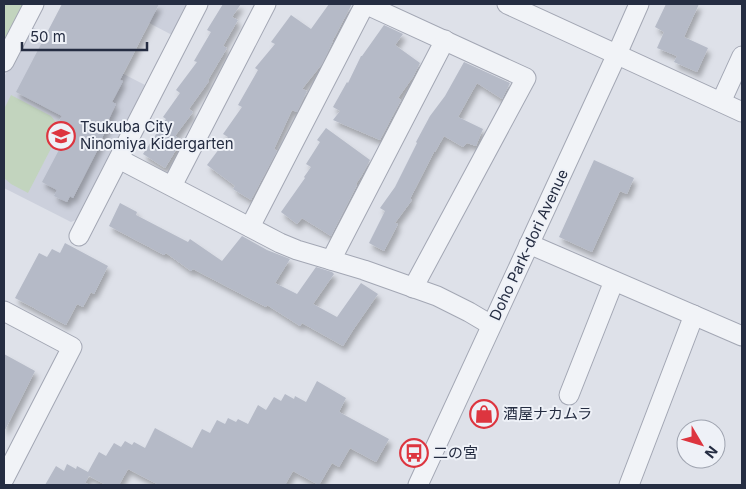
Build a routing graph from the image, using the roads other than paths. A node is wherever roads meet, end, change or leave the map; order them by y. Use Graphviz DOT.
graph roads {
  1 [pos="34,4"];
  2 [pos="198,4"];
  3 [pos="266,4"];
  4 [pos="365,4"];
  5 [pos="507,4"];
  6 [pos="639,4"];
  7 [pos="445,40"];
  8 [pos="617,54"];
  9 [pos="742,56"];
  10 [pos="4,62"];
  11 [pos="721,102"];
  12 [pos="742,112"];
  13 [pos="119,159"];
  14 [pos="172,186"];
  15 [pos="250,227"];
  16 [pos="79,236"];
  17 [pos="529,244"];
  18 [pos="331,260"];
  19 [pos="614,281"];
  20 [pos="413,288"];
  21 [pos="4,311"];
  22 [pos="694,315"];
  23 [pos="491,325"];
  24 [pos="742,336"];
  25 [pos="569,395"];
  26 [pos="4,478"];
  27 [pos="418,485"];
  28 [pos="629,485"];
  1 -- 10 [label="street"];
  2 -- 13 [label="street"];
  3 -- 14 [label="street"];
  4 -- 7 [label="street"];
  4 -- 15 [label="street"];
  5 -- 8 [label="street"];
  6 -- 8 [label="street, Doho Park-dori Avenue"];
  7 -- 18 [label="street"];
  7 -- 20 [label="street"];
  8 -- 11 [label="street"];
  8 -- 17 [label="street, Doho Park-dori Avenue"];
  9 -- 11 [label="street"];
  11 -- 12 [label="street"];
  13 -- 14 [label="street"];
  13 -- 16 [label="street"];
  14 -- 15 [label="street"];
  15 -- 18 [label="street"];
  17 -- 19 [label="street"];
  17 -- 23 [label="street, Doho Park-dori Avenue"];
  18 -- 20 [label="street"];
  19 -- 22 [label="street"];
  19 -- 25 [label="street"];
  20 -- 23 [label="street"];
  21 -- 26 [label="street"];
  22 -- 24 [label="street"];
  22 -- 28 [label="street"];
  23 -- 27 [label="street, Doho Park-dori Avenue"];
}
